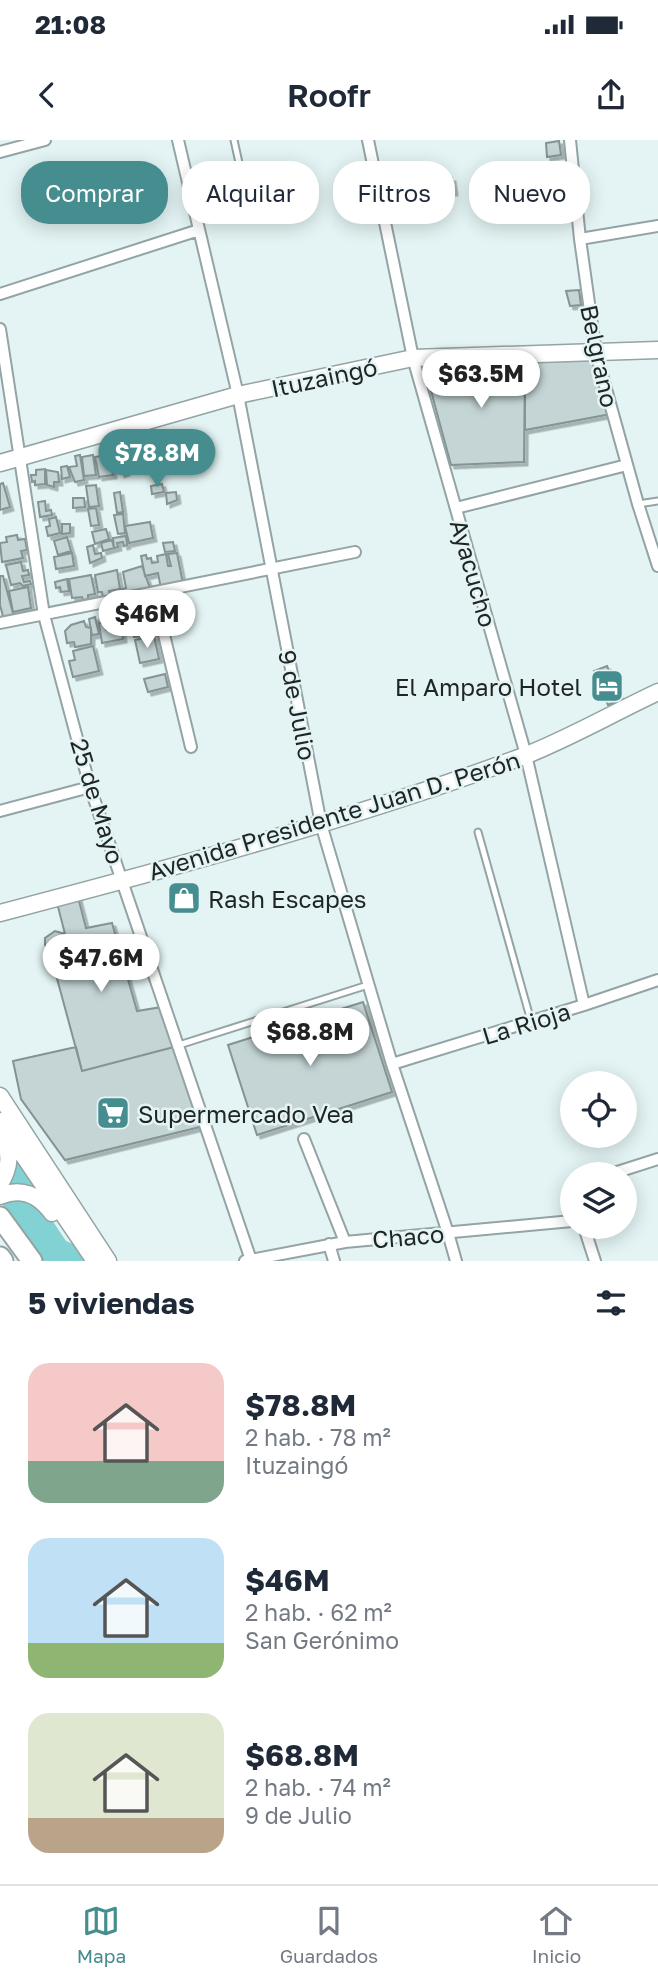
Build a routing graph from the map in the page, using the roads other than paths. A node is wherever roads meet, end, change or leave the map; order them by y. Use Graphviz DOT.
graph roads {
  1 [pos="45,140"];
  2 [pos="178,140"];
  3 [pos="234,140"];
  4 [pos="368,140"];
  5 [pos="570,140"];
  6 [pos="0,152"];
  7 [pos="198,226"];
  8 [pos="658,226"];
  9 [pos="580,239"];
  10 [pos="0,294"];
  11 [pos="0,329"];
  12 [pos="658,350"];
  13 [pos="596,353"];
  14 [pos="413,358"];
  15 [pos="238,395"];
  16 [pos="18,459"];
  17 [pos="0,463"];
  18 [pos="627,466"];
  19 [pos="658,501"];
  20 [pos="638,504"];
  21 [pos="456,508"];
  22 [pos="355,552"];
  23 [pos="658,566"];
  24 [pos="271,569"];
  25 [pos="154,593"];
  26 [pos="44,615"];
  27 [pos="0,623"];
  28 [pos="658,692"];
  29 [pos="191,747"];
  30 [pos="526,755"];
  31 [pos="90,787"];
  32 [pos="0,811"];
  33 [pos="321,824"];
  34 [pos="478,832"];
  35 [pos="123,881"];
  36 [pos="0,913"];
  37 [pos="658,980"];
  38 [pos="368,985"];
  39 [pos="584,1005"];
  40 [pos="531,1022"];
  41 [pos="179,1045"];
  42 [pos="392,1064"];
  43 [pos="0,1096"];
  44 [pos="0,1121"];
  45 [pos="0,1134"];
  46 [pos="304,1139"];
  47 [pos="658,1159"];
  48 [pos="637,1166"];
  49 [pos="0,1184"];
  50 [pos="0,1196"];
  51 [pos="0,1217"];
  52 [pos="560,1222"];
  53 [pos="449,1233"];
  54 [pos="588,1239"];
  55 [pos="81,1242"];
  56 [pos="345,1242"];
  57 [pos="329,1244"];
  58 [pos="248,1260"];
  59 [pos="32,1261"];
  60 [pos="95,1261"];
  61 [pos="108,1261"];
  62 [pos="334,1261"];
  63 [pos="456,1261"];
  64 [pos="595,1261"];
  1 -- 6 [label="street"];
  2 -- 7 [label="street, 9 de Julio"];
  3 -- 7 [label="lane"];
  4 -- 14 [label="street, Ayacucho"];
  5 -- 9 [label="street, Belgrano"];
  7 -- 10 [label="street"];
  7 -- 15 [label="street, 9 de Julio"];
  8 -- 9 [label="street"];
  9 -- 13 [label="street, Belgrano"];
  11 -- 16 [label="street, 25 de Mayo"];
  12 -- 13 [label="street, Ituzaingó"];
  13 -- 14 [label="street, Ituzaingó"];
  13 -- 18 [label="street, Belgrano"];
  14 -- 15 [label="street, Ituzaingó"];
  14 -- 21 [label="street, Ayacucho"];
  15 -- 16 [label="street, Ituzaingó"];
  15 -- 24 [label="street, 9 de Julio"];
  16 -- 17 [label="street, Ituzaingó"];
  16 -- 26 [label="street, 25 de Mayo"];
  18 -- 20 [label="street, Belgrano"];
  18 -- 21 [label="street"];
  19 -- 20 [label="lane"];
  20 -- 23 [label="street, Belgrano"];
  21 -- 30 [label="street, Ayacucho"];
  22 -- 24 [label="street"];
  24 -- 25 [label="street"];
  24 -- 33 [label="street, 9 de Julio"];
  25 -- 26 [label="street"];
  25 -- 29 [label="street"];
  26 -- 27 [label="street"];
  26 -- 31 [label="street, 25 de Mayo"];
  28 -- 30 [label="street, Avenida Presidente Juan D. Perón"];
  30 -- 33 [label="street, Avenida Presidente Juan D. Perón"];
  30 -- 39 [label="street, Ayacucho"];
  31 -- 32 [label="street"];
  31 -- 35 [label="street, 25 de Mayo"];
  33 -- 35 [label="street, Avenida Presidente Juan D. Perón"];
  33 -- 38 [label="street, 9 de Julio"];
  34 -- 40 [label="lane"];
  35 -- 36 [label="street, Avenida Presidente Juan D. Perón"];
  35 -- 41 [label="street, 25 de Mayo"];
  37 -- 39 [label="street, La Rioja"];
  38 -- 41 [label="lane"];
  38 -- 42 [label="street, 9 de Julio"];
  39 -- 40 [label="street, La Rioja"];
  40 -- 42 [label="street, La Rioja"];
  41 -- 58 [label="street, 25 de Mayo"];
  42 -- 53 [label="street, 9 de Julio"];
  43 -- 61 [label="street"];
  44 -- 55 [label="street"];
  45 -- 49 [label="street"];
  46 -- 56 [label="street"];
  47 -- 48 [label="street"];
  50 -- 55 [label="street"];
  51 -- 59 [label="highway"];
  52 -- 53 [label="street, Chaco"];
  53 -- 56 [label="street, Chaco"];
  53 -- 63 [label="street, 9 de Julio"];
  54 -- 64 [label="street"];
  55 -- 60 [label="street"];
  56 -- 57 [label="street, Chaco"];
  57 -- 58 [label="street, Chaco"];
  57 -- 62 [label="street"];
}
